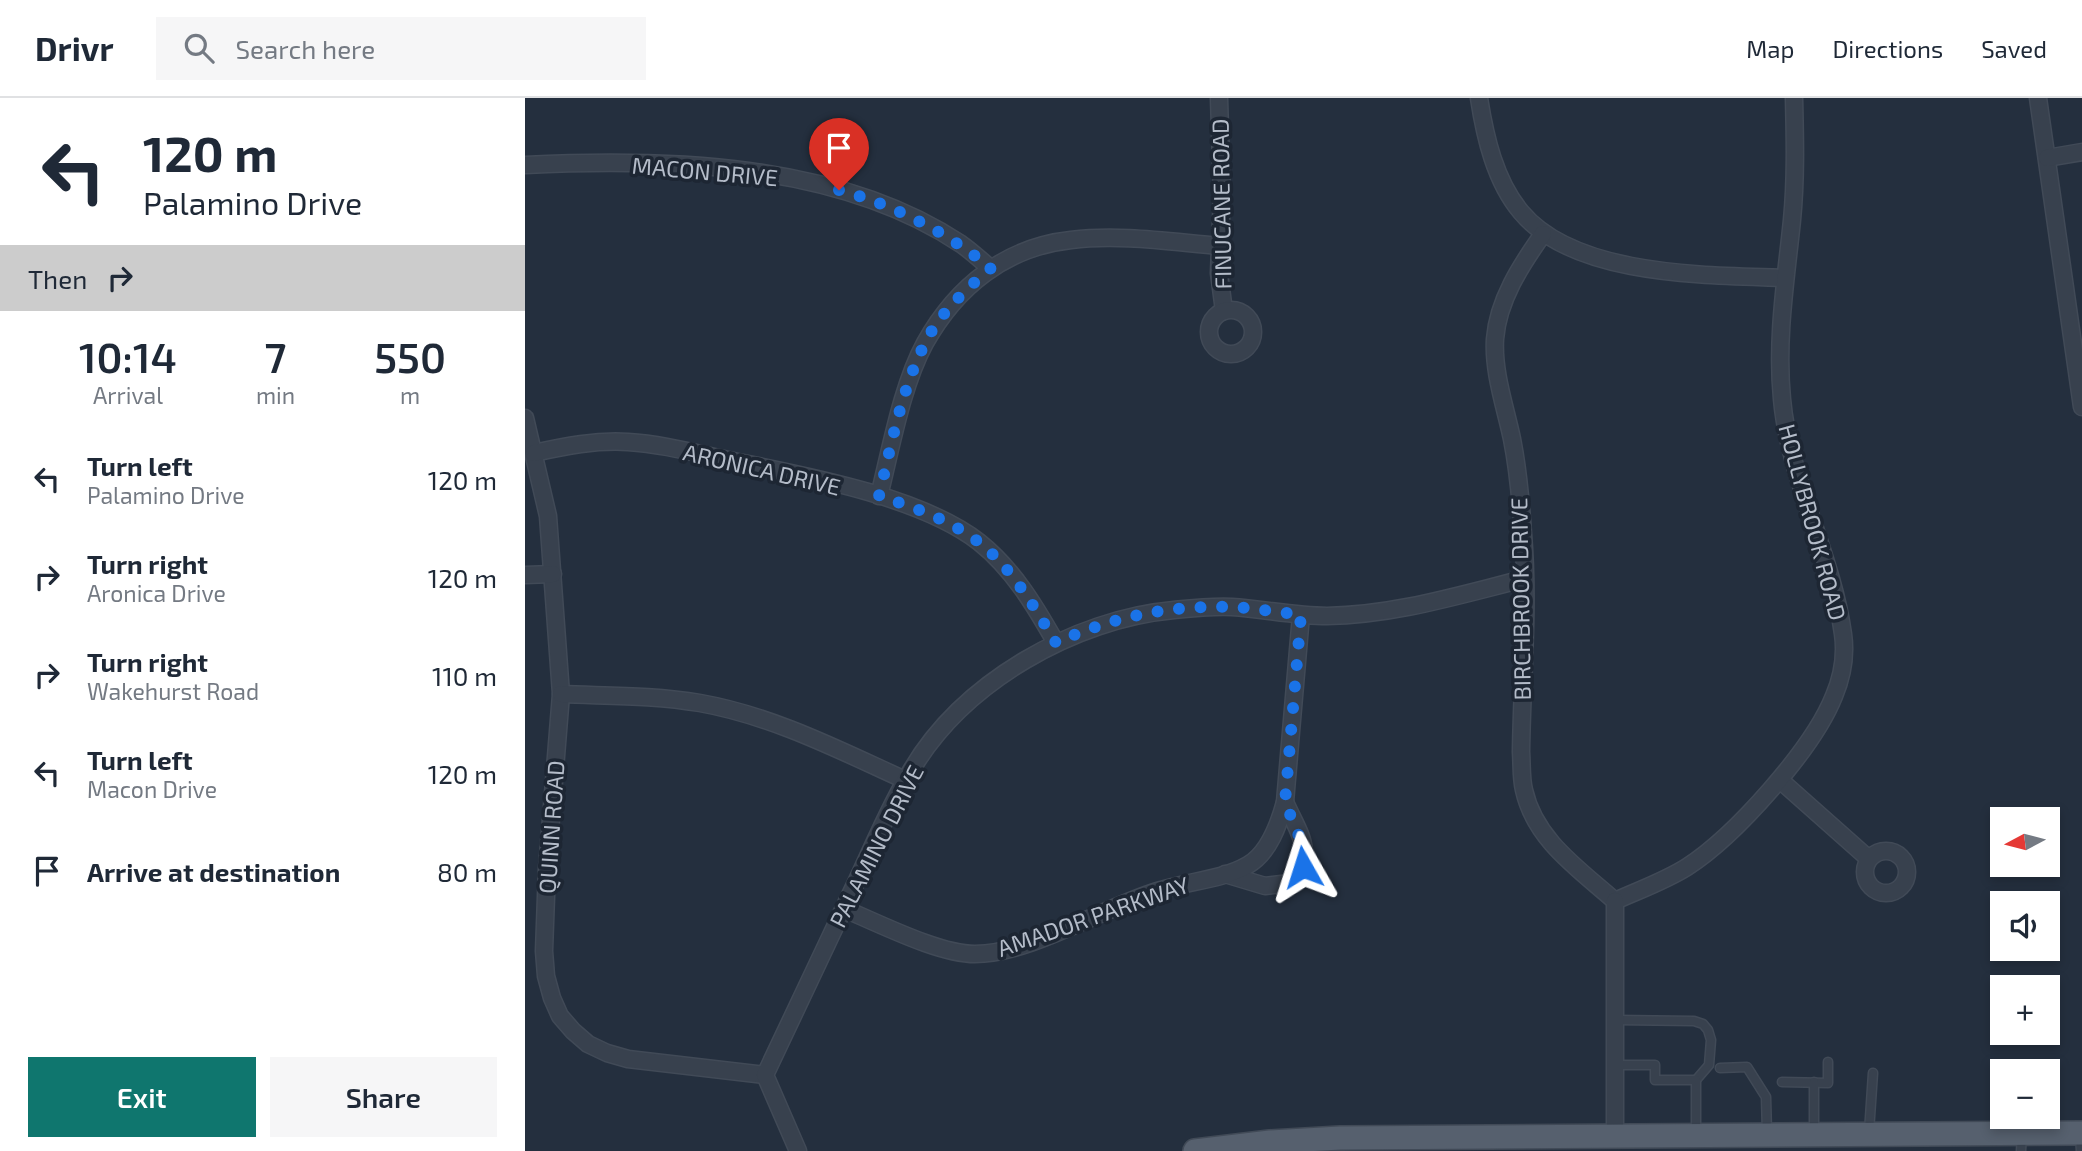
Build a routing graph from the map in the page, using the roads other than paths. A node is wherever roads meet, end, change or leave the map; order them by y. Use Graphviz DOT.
graph roads {
  1 [pos="1219,98"];
  2 [pos="1479,98"];
  3 [pos="1794,98"];
  4 [pos="2038,98"];
  5 [pos="2082,152"];
  6 [pos="2047,158"];
  7 [pos="525,165"];
  8 [pos="1543,234"];
  9 [pos="1220,246"];
  10 [pos="991,268"];
  11 [pos="1785,278"];
  12 [pos="1224,311"];
  13 [pos="2082,407"];
  14 [pos="525,418"];
  15 [pos="534,453"];
  16 [pos="879,496"];
  17 [pos="552,574"];
  18 [pos="525,575"];
  19 [pos="1524,579"];
  20 [pos="1301,615"];
  21 [pos="1056,643"];
  22 [pos="561,694"];
  23 [pos="905,780"];
  24 [pos="1780,780"];
  25 [pos="1285,802"];
  26 [pos="1869,859"];
  27 [pos="1225,874"];
  28 [pos="1615,901"];
  29 [pos="844,909"];
  30 [pos="1615,1020"];
  31 [pos="1828,1062"];
  32 [pos="1615,1065"];
  33 [pos="1720,1068"];
  34 [pos="1873,1073"];
  35 [pos="765,1075"];
  36 [pos="1696,1080"];
  37 [pos="1782,1082"];
  38 [pos="1814,1083"];
  39 [pos="1814,1135"];
  40 [pos="1869,1135"];
  41 [pos="1762,1138"];
  42 [pos="1689,1139"];
  43 [pos="2081,1139"];
  44 [pos="1609,1142"];
  45 [pos="2022,1143"];
  46 [pos="1448,1144"];
  47 [pos="798,1151"];
  48 [pos="1195,1151"];
  1 -- 9 [label="street, FINUCANE ROAD"];
  2 -- 8 [label="street"];
  3 -- 11 [label="street, HOLLYBROOK ROAD"];
  4 -- 6 [label="street"];
  5 -- 6 [label="street"];
  6 -- 13 [label="street"];
  7 -- 10 [label="street, MACON DRIVE"];
  8 -- 11 [label="street"];
  8 -- 19 [label="street, BIRCHBROOK DRIVE"];
  9 -- 10 [label="street"];
  9 -- 12 [label="street, FINUCANE ROAD"];
  10 -- 16 [label="street"];
  11 -- 24 [label="street, HOLLYBROOK ROAD"];
  14 -- 15 [label="street, QUINN ROAD"];
  15 -- 16 [label="street, ARONICA DRIVE"];
  15 -- 17 [label="street, QUINN ROAD"];
  16 -- 21 [label="street, ARONICA DRIVE"];
  17 -- 18 [label="street"];
  17 -- 22 [label="street, QUINN ROAD"];
  19 -- 20 [label="street, PALAMINO DRIVE"];
  19 -- 28 [label="street, BIRCHBROOK DRIVE"];
  20 -- 21 [label="street, PALAMINO DRIVE"];
  20 -- 25 [label="street, AMADOR PARKWAY"];
  21 -- 23 [label="street, PALAMINO DRIVE"];
  22 -- 23 [label="street"];
  22 -- 35 [label="street, QUINN ROAD"];
  23 -- 29 [label="street, PALAMINO DRIVE"];
  24 -- 26 [label="street"];
  24 -- 28 [label="street, HOLLYBROOK ROAD"];
  25 -- 27 [label="street, AMADOR PARKWAY"];
  25 -- 27 [label="street, AMADOR PARKWAY"];
  27 -- 29 [label="street, AMADOR PARKWAY"];
  28 -- 30 [label="street"];
  29 -- 35 [label="street, PALAMINO DRIVE"];
  30 -- 32 [label="street"];
  30 -- 36 [label="lane"];
  31 -- 38 [label="lane"];
  32 -- 36 [label="lane"];
  32 -- 44 [label="street"];
  33 -- 41 [label="lane"];
  34 -- 40 [label="lane"];
  35 -- 47 [label="street"];
  36 -- 42 [label="lane"];
  37 -- 38 [label="lane"];
  38 -- 39 [label="lane"];
  39 -- 40 [label="main road"];
  39 -- 41 [label="main road"];
  40 -- 45 [label="main road"];
  41 -- 42 [label="main road"];
  42 -- 44 [label="main road"];
  43 -- 45 [label="main road"];
  44 -- 46 [label="main road"];
  46 -- 48 [label="main road"];
}
